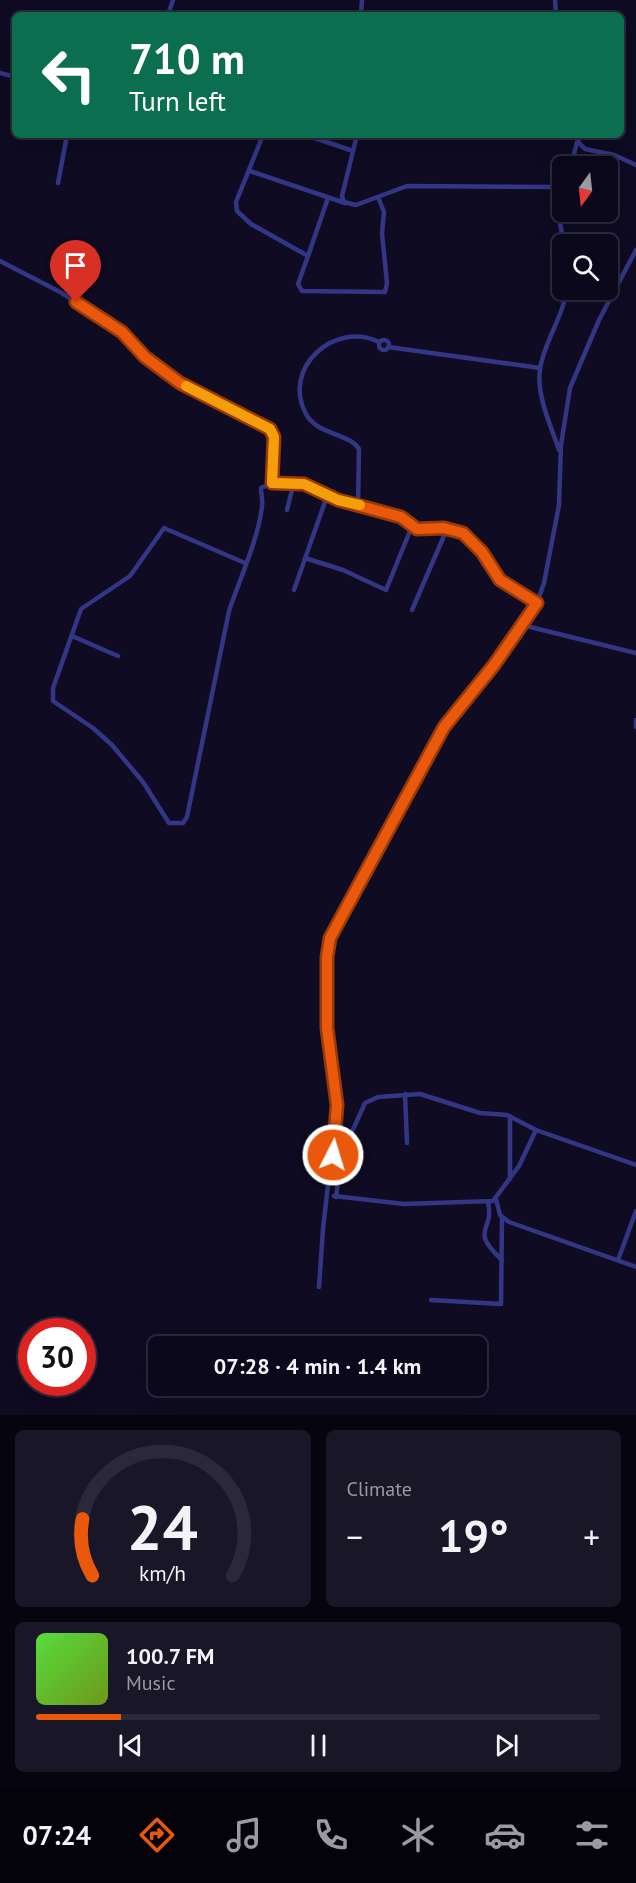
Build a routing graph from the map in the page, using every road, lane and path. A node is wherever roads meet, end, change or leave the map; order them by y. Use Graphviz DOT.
graph roads {
  1 [pos="66,138"];
  2 [pos="262,138"];
  3 [pos="315,138"];
  4 [pos="356,138"];
  5 [pos="578,138"];
  6 [pos="579,138"];
  7 [pos="352,151"];
  8 [pos="573,156"];
  9 [pos="636,165"];
  10 [pos="250,171"];
  11 [pos="58,183"];
  12 [pos="552,186"];
  13 [pos="378,197"];
  14 [pos="328,198"];
  15 [pos="345,203"];
  16 [pos="636,250"];
  17 [pos="308,256"];
  18 [pos="0,261"];
  19 [pos="565,300"];
  20 [pos="540,368"];
  21 [pos="561,457"];
  22 [pos="294,482"];
  23 [pos="272,483"];
  24 [pos="327,496"];
  25 [pos="357,505"];
  26 [pos="287,510"];
  27 [pos="412,526"];
  28 [pos="447,529"];
  29 [pos="305,558"];
  30 [pos="245,563"];
  31 [pos="294,590"];
  32 [pos="537,603"];
  33 [pos="412,610"];
  34 [pos="522,625"];
  35 [pos="72,636"];
  36 [pos="636,653"];
  37 [pos="118,656"];
  38 [pos="636,720"];
  39 [pos="636,727"];
  40 [pos="405,1094"];
  41 [pos="510,1116"];
  42 [pos="536,1130"];
  43 [pos="407,1143"];
  44 [pos="636,1165"];
  45 [pos="509,1182"];
  46 [pos="328,1196"];
  47 [pos="336,1197"];
  48 [pos="496,1199"];
  49 [pos="488,1202"];
  50 [pos="636,1212"];
  51 [pos="502,1217"];
  52 [pos="502,1260"];
  53 [pos="618,1260"];
  54 [pos="636,1267"];
  55 [pos="320,1287"];
  56 [pos="431,1300"];
  1 -- 11 [label="street"];
  2 -- 10 [label="street"];
  3 -- 7 [label="street"];
  4 -- 7 [label="street"];
  5 -- 8 [label="street"];
  6 -- 9 [label="street"];
  7 -- 15 [label="street"];
  10 -- 14 [label="street"];
  10 -- 17 [label="street"];
  12 -- 13 [label="street"];
  13 -- 15 [label="street"];
  13 -- 17 [label="street"];
  14 -- 15 [label="street"];
  14 -- 17 [label="street"];
  16 -- 21 [label="street"];
  18 -- 23 [label="street"];
  19 -- 20 [label="street"];
  20 -- 21 [label="street"];
  20 -- 25 [label="street"];
  21 -- 32 [label="street"];
  22 -- 23 [label="street"];
  22 -- 24 [label="street"];
  22 -- 26 [label="street"];
  23 -- 30 [label="street"];
  24 -- 25 [label="street"];
  24 -- 29 [label="street"];
  25 -- 27 [label="street"];
  27 -- 28 [label="street"];
  27 -- 29 [label="street"];
  28 -- 32 [label="street"];
  28 -- 33 [label="street"];
  29 -- 31 [label="street"];
  30 -- 35 [label="street"];
  30 -- 35 [label="street"];
  32 -- 34 [label="street"];
  34 -- 36 [label="street"];
  34 -- 46 [label="street"];
  35 -- 37 [label="street"];
  38 -- 39 [label="street"];
  40 -- 41 [label="street"];
  40 -- 43 [label="street"];
  40 -- 47 [label="street"];
  41 -- 42 [label="street"];
  41 -- 45 [label="street"];
  42 -- 44 [label="street"];
  42 -- 45 [label="street"];
  45 -- 48 [label="street"];
  46 -- 47 [label="street"];
  46 -- 55 [label="street"];
  47 -- 49 [label="street"];
  48 -- 49 [label="street"];
  48 -- 51 [label="street"];
  49 -- 52 [label="street"];
  50 -- 53 [label="street"];
  51 -- 52 [label="street"];
  51 -- 53 [label="street"];
  52 -- 56 [label="street"];
  53 -- 54 [label="street"];
}
